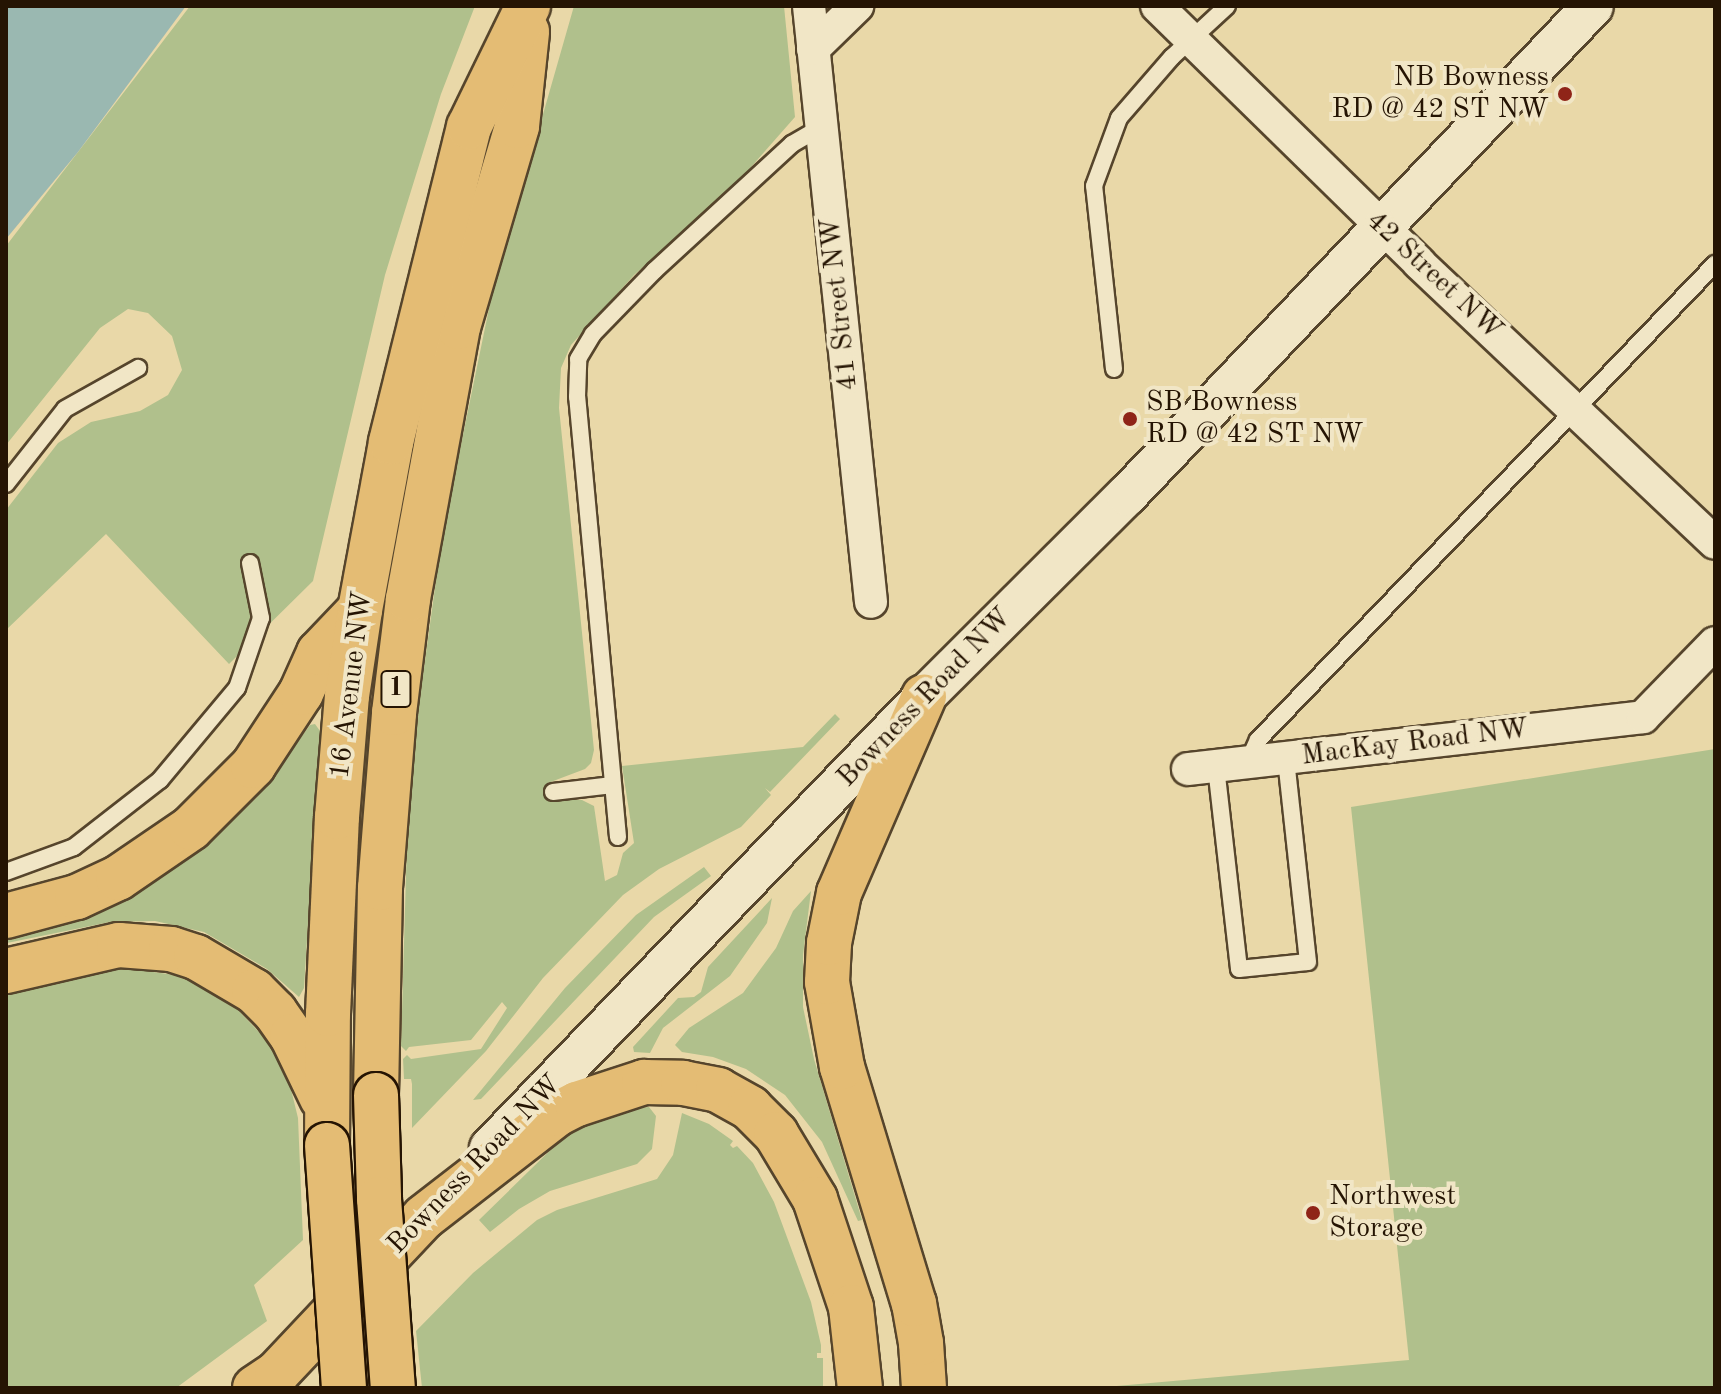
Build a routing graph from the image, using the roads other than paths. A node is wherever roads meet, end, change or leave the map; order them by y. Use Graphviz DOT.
graph roads {
  1 [pos="529,6"];
  2 [pos="809,6"];
  3 [pos="857,6"];
  4 [pos="1157,6"];
  5 [pos="1227,6"];
  6 [pos="1593,6"];
  7 [pos="1192,39"];
  8 [pos="813,49"];
  9 [pos="822,127"];
  10 [pos="1381,226"];
  11 [pos="1715,264"];
  12 [pos="138,368"];
  13 [pos="1114,369"];
  14 [pos="1574,407"];
  15 [pos="6,484"];
  16 [pos="1715,543"];
  17 [pos="250,563"];
  18 [pos="871,602"];
  19 [pos="360,610"];
  20 [pos="1715,643"];
  21 [pos="924,697"];
  22 [pos="1286,758"];
  23 [pos="1248,762"];
  24 [pos="1202,768"];
  25 [pos="613,785"];
  26 [pos="553,792"];
  27 [pos="618,837"];
  28 [pos="6,872"];
  29 [pos="6,916"];
  30 [pos="6,971"];
  31 [pos="327,1126"];
  32 [pos="424,1217"];
  33 [pos="255,1388"];
  34 [pos="344,1388"];
  35 [pos="393,1388"];
  36 [pos="860,1388"];
  37 [pos="924,1388"];
  1 -- 19 [label="main road, 16 Avenue NW / 1"];
  1 -- 35 [label="main road, 16 Avenue NW / 1, bridge"];
  2 -- 8 [label="street, 41 Street NW"];
  3 -- 8 [label="street"];
  4 -- 7 [label="street, 42 Street NW"];
  5 -- 7 [label="lane"];
  6 -- 10 [label="street, Bowness Road NW"];
  7 -- 10 [label="street, 42 Street NW"];
  7 -- 13 [label="lane"];
  8 -- 9 [label="street, 41 Street NW"];
  9 -- 18 [label="street, 41 Street NW"];
  9 -- 25 [label="lane"];
  10 -- 14 [label="street, 42 Street NW"];
  10 -- 21 [label="street, Bowness Road NW"];
  11 -- 14 [label="lane"];
  12 -- 15 [label="lane"];
  14 -- 16 [label="street, 42 Street NW"];
  14 -- 23 [label="lane"];
  17 -- 28 [label="lane"];
  19 -- 29 [label="main road"];
  19 -- 31 [label="main road, 16 Avenue NW / 1"];
  20 -- 22 [label="street, MacKay Road NW"];
  21 -- 32 [label="street, Bowness Road NW"];
  21 -- 37 [label="main road"];
  22 -- 23 [label="street, MacKay Road NW"];
  22 -- 24 [label="lane"];
  23 -- 24 [label="street, MacKay Road NW"];
  25 -- 26 [label="lane"];
  25 -- 27 [label="lane"];
  30 -- 31 [label="main road"];
  31 -- 34 [label="main road, 16 Avenue NW / 1, bridge"];
  32 -- 33 [label="main road, Bowness Road NW"];
  32 -- 36 [label="main road"];
}
